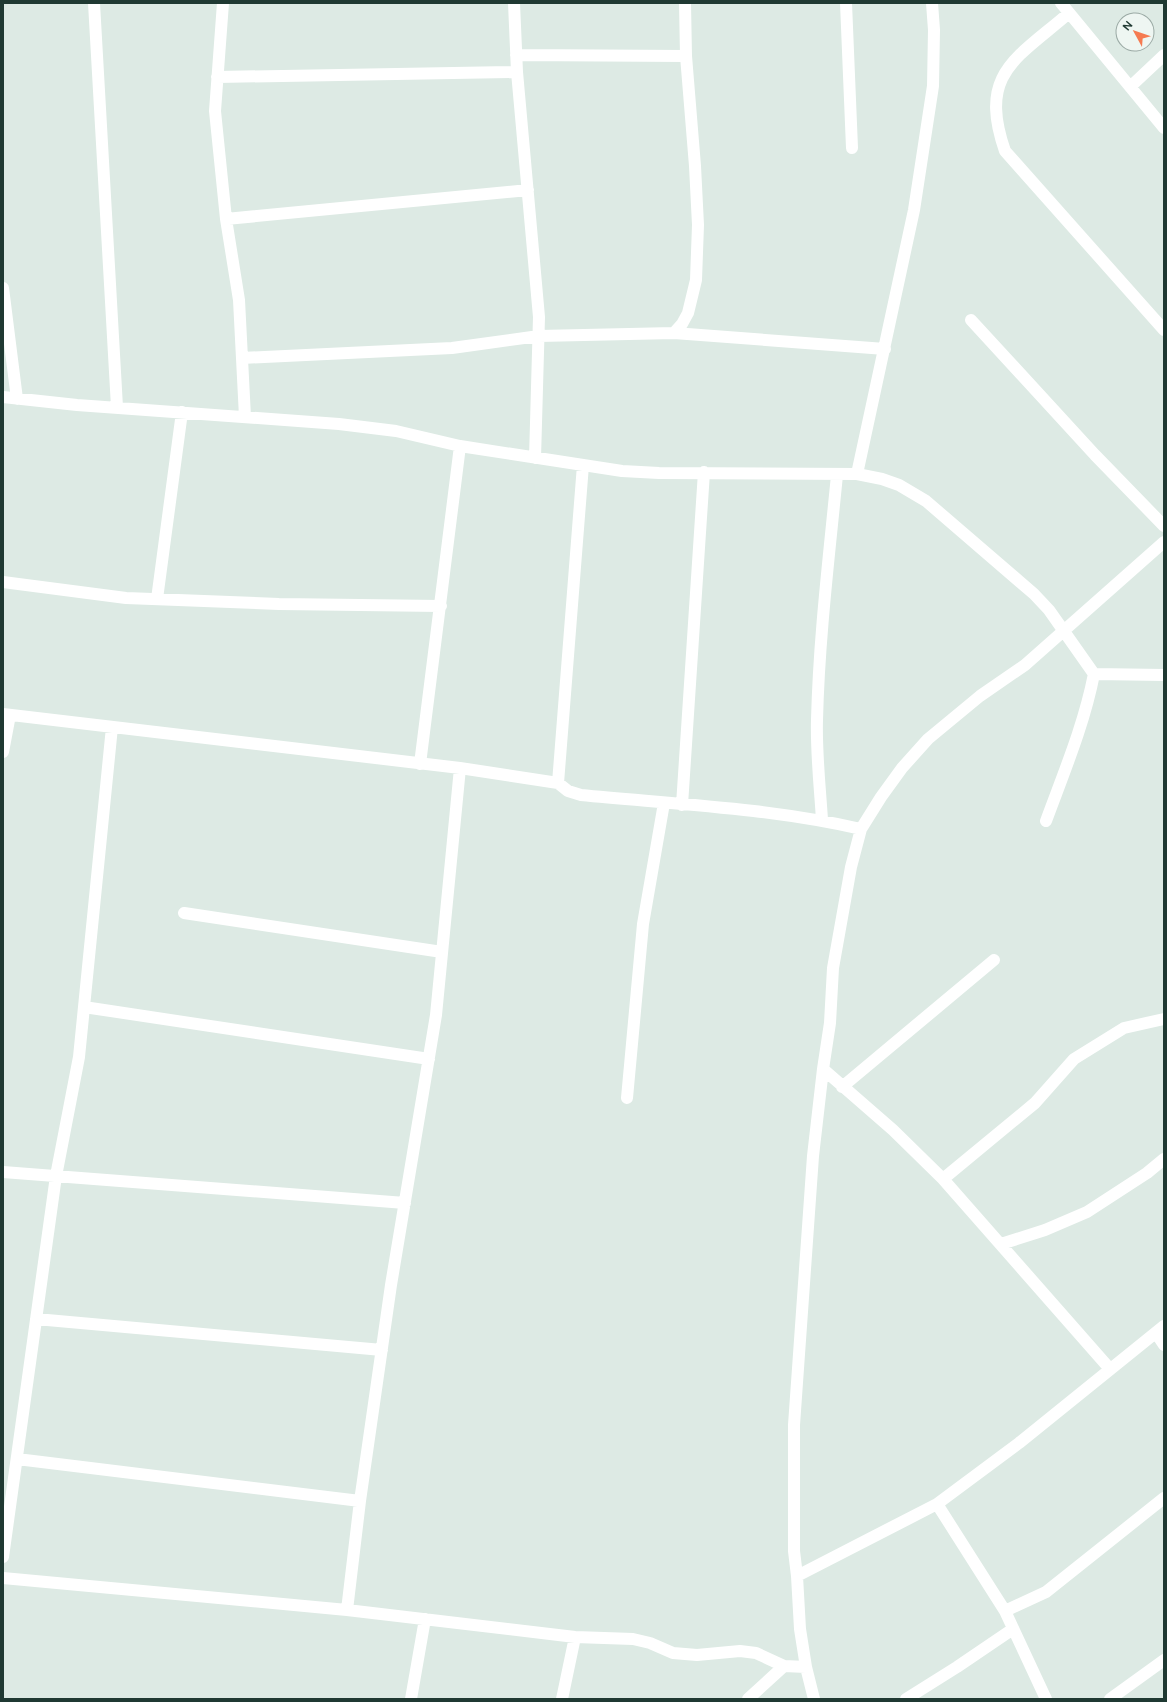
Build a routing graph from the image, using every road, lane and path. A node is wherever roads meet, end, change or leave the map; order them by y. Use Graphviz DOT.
graph roads {
  1 [pos="94,3"];
  2 [pos="223,3"];
  3 [pos="514,3"];
  4 [pos="685,3"];
  5 [pos="846,3"];
  6 [pos="932,3"];
  7 [pos="1061,3"];
  8 [pos="1069,13"];
  9 [pos="516,55"];
  10 [pos="1164,55"];
  11 [pos="686,56"];
  12 [pos="518,72"];
  13 [pos="217,78"];
  14 [pos="1130,87"];
  15 [pos="1164,128"];
  16 [pos="852,148"];
  17 [pos="528,190"];
  18 [pos="226,219"];
  19 [pos="3,288"];
  20 [pos="971,320"];
  21 [pos="1164,330"];
  22 [pos="674,333"];
  23 [pos="539,336"];
  24 [pos="884,349"];
  25 [pos="242,358"];
  26 [pos="3,397"];
  27 [pos="17,398"];
  28 [pos="117,407"];
  29 [pos="182,412"];
  30 [pos="245,417"];
  31 [pos="460,446"];
  32 [pos="535,458"];
  33 [pos="583,465"];
  34 [pos="704,472"];
  35 [pos="856,474"];
  36 [pos="837,475"];
  37 [pos="1164,526"];
  38 [pos="1164,542"];
  39 [pos="3,582"];
  40 [pos="157,599"];
  41 [pos="441,606"];
  42 [pos="1064,631"];
  43 [pos="1094,674"];
  44 [pos="1164,675"];
  45 [pos="7,715"];
  46 [pos="112,727"];
  47 [pos="3,752"];
  48 [pos="420,764"];
  49 [pos="460,768"];
  50 [pos="558,783"];
  51 [pos="664,804"];
  52 [pos="682,805"];
  53 [pos="822,820"];
  54 [pos="1046,820"];
  55 [pos="861,829"];
  56 [pos="184,913"];
  57 [pos="442,952"];
  58 [pos="994,960"];
  59 [pos="84,1007"];
  60 [pos="1164,1019"];
  61 [pos="428,1059"];
  62 [pos="823,1069"];
  63 [pos="842,1086"];
  64 [pos="627,1098"];
  65 [pos="1164,1159"];
  66 [pos="3,1172"];
  67 [pos="56,1176"];
  68 [pos="944,1180"];
  69 [pos="405,1203"];
  70 [pos="1001,1244"];
  71 [pos="36,1319"];
  72 [pos="1160,1330"];
  73 [pos="1164,1345"];
  74 [pos="382,1350"];
  75 [pos="1110,1369"];
  76 [pos="17,1459"];
  77 [pos="1164,1498"];
  78 [pos="360,1502"];
  79 [pos="937,1504"];
  80 [pos="3,1557"];
  81 [pos="797,1576"];
  82 [pos="3,1578"];
  83 [pos="347,1610"];
  84 [pos="1005,1611"];
  85 [pos="425,1619"];
  86 [pos="1013,1628"];
  87 [pos="575,1637"];
  88 [pos="1164,1660"];
  89 [pos="784,1666"];
  90 [pos="806,1667"];
  91 [pos="760,1694"];
  92 [pos="411,1699"];
  93 [pos="562,1699"];
  94 [pos="748,1699"];
  95 [pos="814,1699"];
  96 [pos="906,1699"];
  97 [pos="1046,1699"];
  98 [pos="1110,1699"];
  1 -- 28 [label="street"];
  2 -- 13 [label="street"];
  3 -- 9 [label="street"];
  4 -- 11 [label="street"];
  5 -- 16 [label="street"];
  6 -- 24 [label="street"];
  7 -- 8 [label="street"];
  8 -- 14 [label="street"];
  8 -- 21 [label="street"];
  9 -- 11 [label="street"];
  9 -- 12 [label="street"];
  10 -- 14 [label="street"];
  11 -- 22 [label="street"];
  12 -- 13 [label="street"];
  12 -- 17 [label="street"];
  13 -- 18 [label="street"];
  14 -- 15 [label="street"];
  17 -- 18 [label="street"];
  17 -- 23 [label="street"];
  18 -- 25 [label="street"];
  19 -- 27 [label="street"];
  20 -- 37 [label="street"];
  22 -- 23 [label="street"];
  22 -- 24 [label="street"];
  23 -- 25 [label="street"];
  23 -- 32 [label="street"];
  24 -- 35 [label="street"];
  25 -- 30 [label="street"];
  26 -- 27 [label="street"];
  27 -- 28 [label="street"];
  28 -- 29 [label="street"];
  29 -- 30 [label="street"];
  29 -- 40 [label="street"];
  30 -- 31 [label="street"];
  31 -- 32 [label="street"];
  31 -- 41 [label="street"];
  32 -- 33 [label="street"];
  33 -- 34 [label="street"];
  33 -- 50 [label="street"];
  34 -- 36 [label="street"];
  34 -- 52 [label="street"];
  35 -- 36 [label="street"];
  35 -- 42 [label="street"];
  36 -- 53 [label="street"];
  38 -- 42 [label="street"];
  39 -- 40 [label="street"];
  40 -- 41 [label="street"];
  41 -- 48 [label="street"];
  42 -- 43 [label="street"];
  42 -- 55 [label="street"];
  43 -- 44 [label="street"];
  43 -- 54 [label="street"];
  45 -- 46 [label="street"];
  45 -- 47 [label="street"];
  46 -- 48 [label="street"];
  46 -- 59 [label="street"];
  48 -- 49 [label="street"];
  49 -- 50 [label="street"];
  49 -- 57 [label="street"];
  50 -- 51 [label="street"];
  51 -- 52 [label="street"];
  51 -- 64 [label="street"];
  52 -- 53 [label="street"];
  53 -- 55 [label="street"];
  55 -- 62 [label="street"];
  56 -- 57 [label="street"];
  57 -- 61 [label="street"];
  58 -- 63 [label="street"];
  59 -- 61 [label="street"];
  59 -- 67 [label="street"];
  60 -- 68 [label="street"];
  61 -- 69 [label="street"];
  62 -- 63 [label="street"];
  62 -- 81 [label="street"];
  63 -- 68 [label="street"];
  65 -- 70 [label="street"];
  66 -- 67 [label="street"];
  67 -- 69 [label="street"];
  67 -- 71 [label="street"];
  68 -- 70 [label="street"];
  69 -- 74 [label="street"];
  70 -- 75 [label="street"];
  71 -- 74 [label="street"];
  71 -- 76 [label="street"];
  72 -- 73 [label="street"];
  72 -- 75 [label="street"];
  74 -- 78 [label="street"];
  75 -- 79 [label="street"];
  76 -- 78 [label="street"];
  76 -- 80 [label="street"];
  77 -- 84 [label="street"];
  78 -- 83 [label="street"];
  79 -- 81 [label="street"];
  79 -- 84 [label="street"];
  81 -- 90 [label="street"];
  82 -- 83 [label="street"];
  83 -- 85 [label="street"];
  84 -- 86 [label="street"];
  85 -- 87 [label="street"];
  85 -- 92 [label="street"];
  86 -- 96 [label="street"];
  86 -- 97 [label="street"];
  87 -- 89 [label="street"];
  87 -- 93 [label="street"];
  88 -- 98 [label="street"];
  89 -- 90 [label="street"];
  89 -- 91 [label="street"];
  90 -- 95 [label="street"];
  91 -- 94 [label="street"];
}
